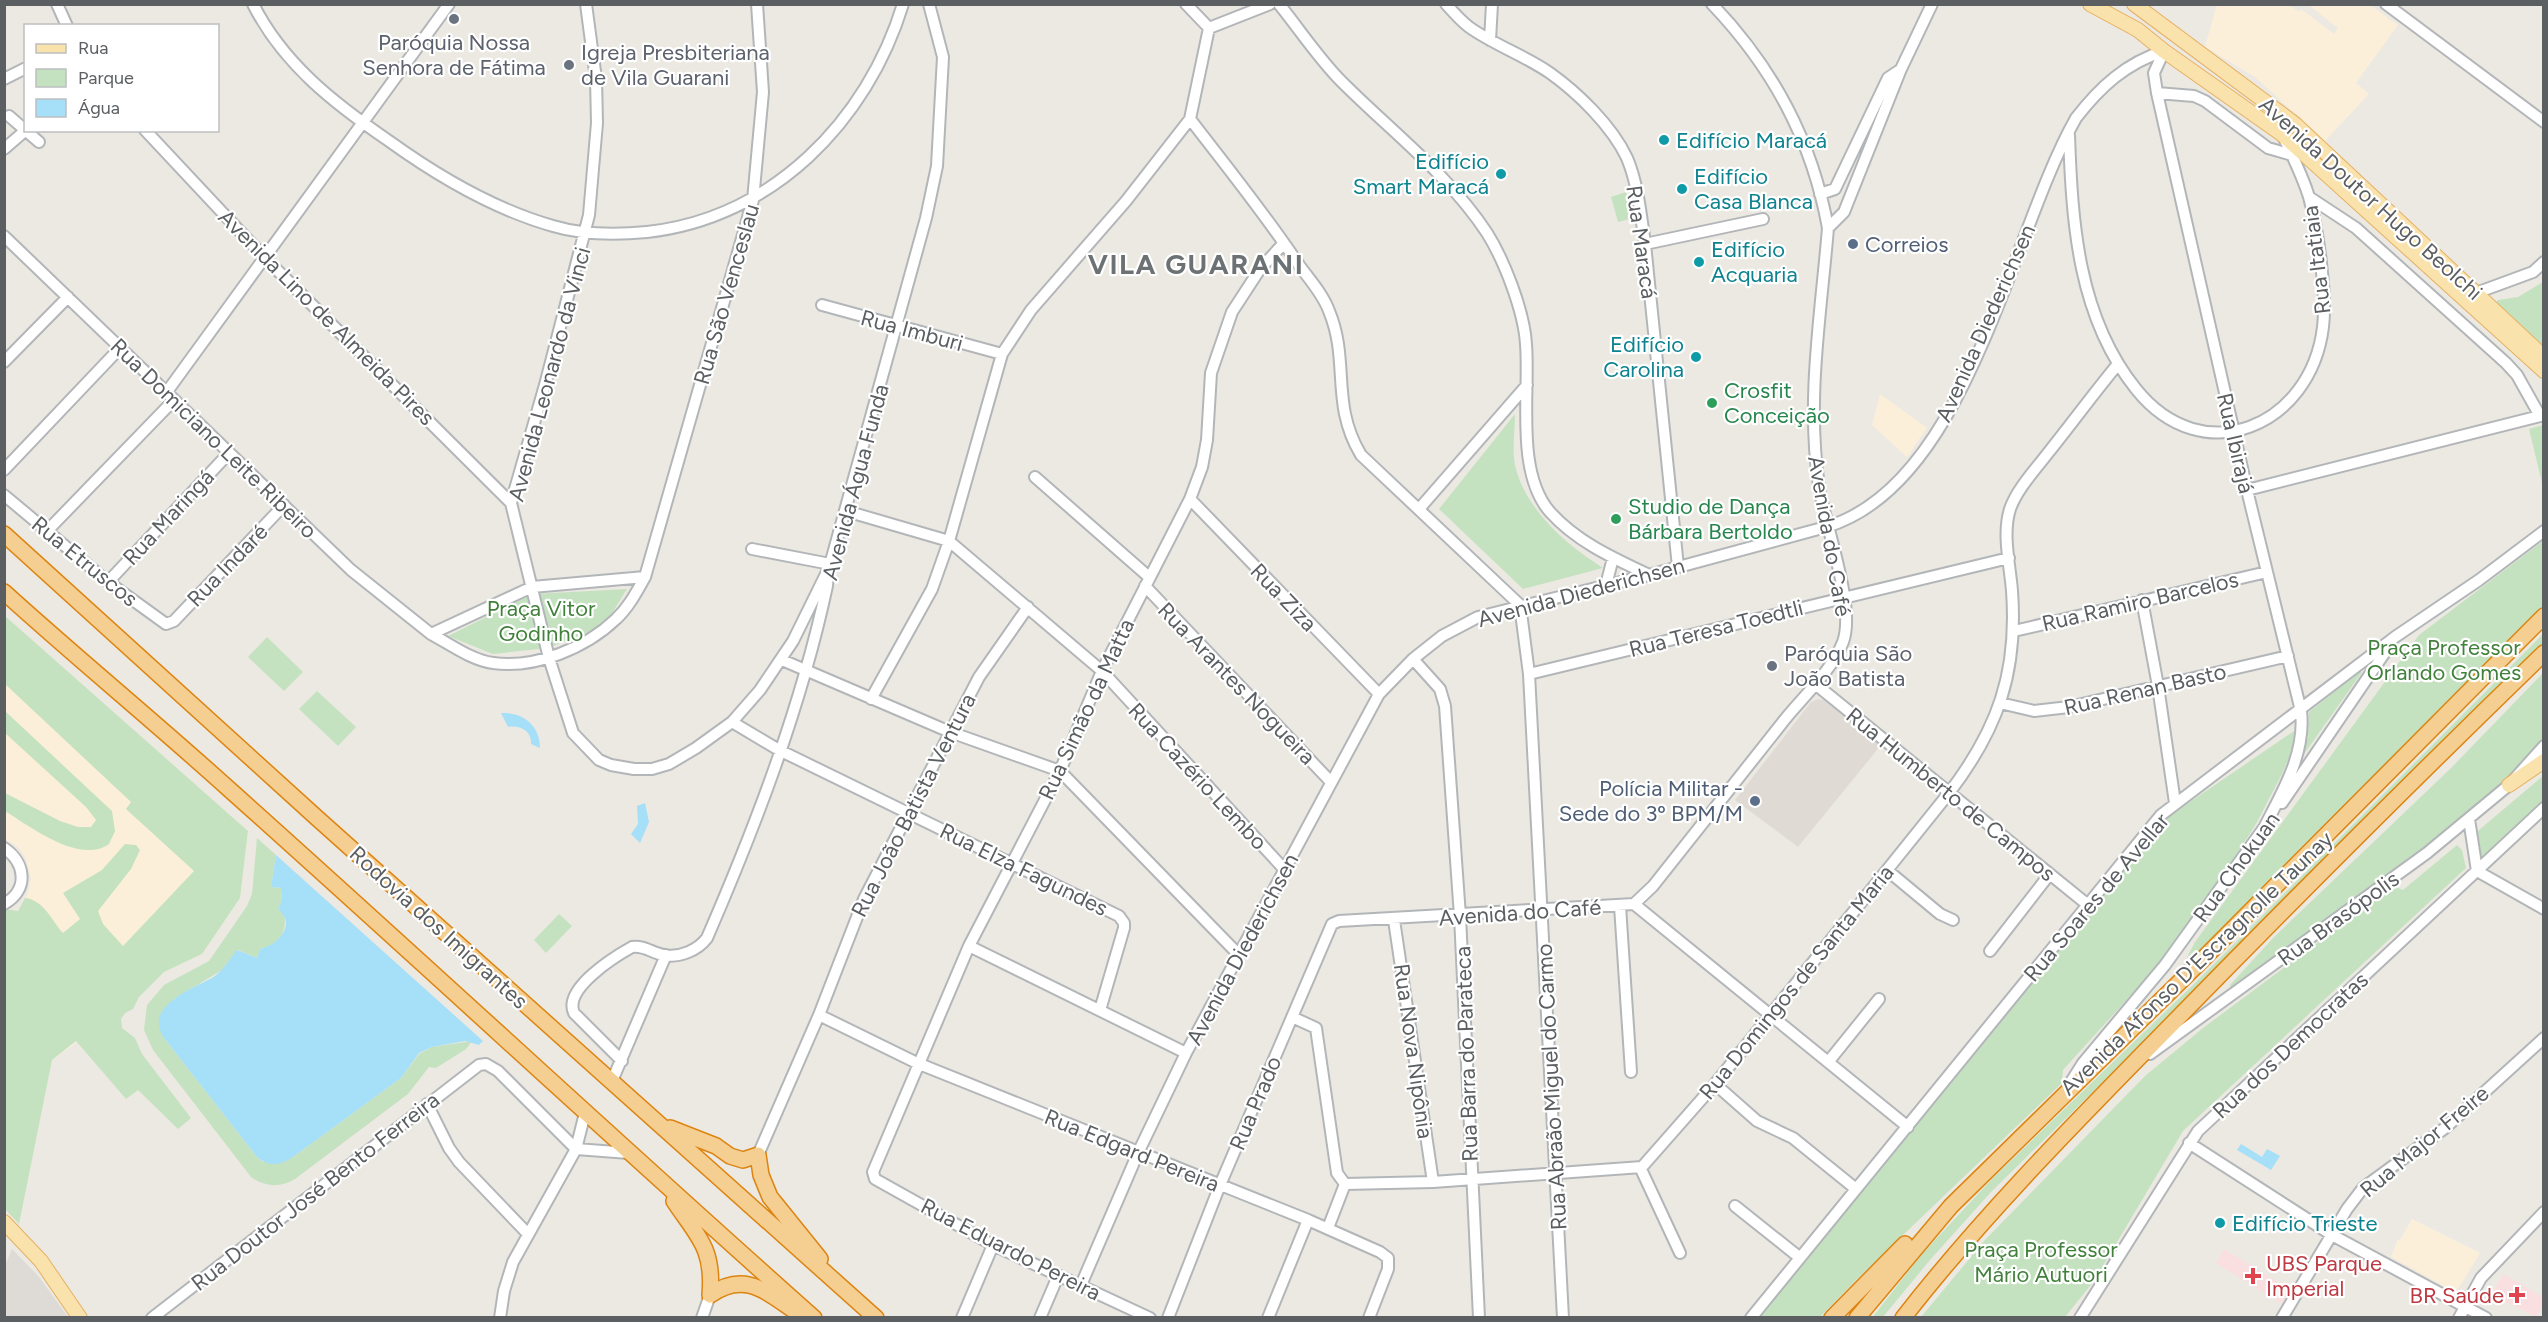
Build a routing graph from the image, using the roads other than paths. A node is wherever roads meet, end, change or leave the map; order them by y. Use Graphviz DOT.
graph roads {
  1 [pos="57,4"];
  2 [pos="253,4"];
  3 [pos="449,4"];
  4 [pos="586,4"];
  5 [pos="757,4"];
  6 [pos="903,4"];
  7 [pos="929,4"];
  8 [pos="1186,4"];
  9 [pos="1270,4"];
  10 [pos="1279,4"];
  11 [pos="1446,4"];
  12 [pos="1492,4"];
  13 [pos="1712,4"];
  14 [pos="1932,4"];
  15 [pos="2090,4"];
  16 [pos="2134,4"];
  17 [pos="2386,4"];
  18 [pos="66,24"];
  19 [pos="1209,28"];
  20 [pos="1490,39"];
  21 [pos="2164,51"];
  22 [pos="24,69"];
  23 [pos="1901,69"];
  24 [pos="2230,75"];
  25 [pos="4,80"];
  26 [pos="2157,93"];
  27 [pos="9,116"];
  28 [pos="1190,119"];
  29 [pos="2544,122"];
  30 [pos="364,124"];
  31 [pos="24,129"];
  32 [pos="2069,131"];
  33 [pos="25,132"];
  34 [pos="27,132"];
  35 [pos="147,132"];
  36 [pos="2283,135"];
  37 [pos="39,142"];
  38 [pos="4,149"];
  39 [pos="2292,155"];
  40 [pos="1820,194"];
  41 [pos="2309,197"];
  42 [pos="753,200"];
  43 [pos="2370,213"];
  44 [pos="1763,219"];
  45 [pos="1828,228"];
  46 [pos="2356,228"];
  47 [pos="585,233"];
  48 [pos="1284,243"];
  49 [pos="7,244"];
  50 [pos="1645,244"];
  51 [pos="264,256"];
  52 [pos="2421,261"];
  53 [pos="2544,262"];
  54 [pos="2476,293"];
  55 [pos="68,297"];
  56 [pos="822,305"];
  57 [pos="896,325"];
  58 [pos="120,348"];
  59 [pos="1002,354"];
  60 [pos="2544,357"];
  61 [pos="4,362"];
  62 [pos="2118,364"];
  63 [pos="2544,371"];
  64 [pos="1527,385"];
  65 [pos="170,397"];
  66 [pos="2542,416"];
  67 [pos="2234,432"];
  68 [pos="229,453"];
  69 [pos="4,470"];
  70 [pos="1035,477"];
  71 [pos="2247,490"];
  72 [pos="4,495"];
  73 [pos="1190,499"];
  74 [pos="511,503"];
  75 [pos="284,505"];
  76 [pos="1419,509"];
  77 [pos="846,511"];
  78 [pos="1826,526"];
  79 [pos="47,531"];
  80 [pos="2544,531"];
  81 [pos="4,534"];
  82 [pos="949,541"];
  83 [pos="752,549"];
  84 [pos="1613,558"];
  85 [pos="2009,558"];
  86 [pos="1678,567"];
  87 [pos="829,568"];
  88 [pos="2266,572"];
  89 [pos="1649,575"];
  90 [pos="645,577"];
  91 [pos="1147,581"];
  92 [pos="108,582"];
  93 [pos="1606,585"];
  94 [pos="531,587"];
  95 [pos="4,592"];
  96 [pos="1844,597"];
  97 [pos="2142,600"];
  98 [pos="1520,605"];
  99 [pos="1028,607"];
  100 [pos="2544,616"];
  101 [pos="168,624"];
  102 [pos="2014,631"];
  103 [pos="430,634"];
  104 [pos="2396,638"];
  105 [pos="2544,653"];
  106 [pos="2288,656"];
  107 [pos="549,658"];
  108 [pos="1413,659"];
  109 [pos="782,660"];
  110 [pos="807,669"];
  111 [pos="1102,671"];
  112 [pos="1529,674"];
  113 [pos="1814,683"];
  114 [pos="2158,686"];
  115 [pos="1378,694"];
  116 [pos="871,699"];
  117 [pos="2000,703"];
  118 [pos="2301,711"];
  119 [pos="732,722"];
  120 [pos="950,732"];
  121 [pos="2544,747"];
  122 [pos="779,750"];
  123 [pos="2544,761"];
  124 [pos="1060,771"];
  125 [pos="1330,781"];
  126 [pos="2509,785"];
  127 [pos="1949,793"];
  128 [pos="2175,803"];
  129 [pos="2544,808"];
  130 [pos="910,812"];
  131 [pos="2469,819"];
  132 [pos="2263,830"];
  133 [pos="4,848"];
  134 [pos="1011,861"];
  135 [pos="1284,869"];
  136 [pos="1887,870"];
  137 [pos="2476,871"];
  138 [pos="2049,874"];
  139 [pos="4,904"];
  140 [pos="1635,904"];
  141 [pos="2088,905"];
  142 [pos="1620,906"];
  143 [pos="1542,909"];
  144 [pos="2544,909"];
  145 [pos="1460,916"];
  146 [pos="1394,920"];
  147 [pos="1953,920"];
  148 [pos="1332,924"];
  149 [pos="969,946"];
  150 [pos="1990,951"];
  151 [pos="1239,955"];
  152 [pos="666,956"];
  153 [pos="1879,999"];
  154 [pos="1100,1010"];
  155 [pos="1769,1014"];
  156 [pos="819,1015"];
  157 [pos="1292,1017"];
  158 [pos="2544,1038"];
  159 [pos="1186,1053"];
  160 [pos="1829,1061"];
  161 [pos="622,1062"];
  162 [pos="917,1063"];
  163 [pos="1631,1072"];
  164 [pos="2121,1076"];
  165 [pos="612,1081"];
  166 [pos="1714,1084"];
  167 [pos="2067,1089"];
  168 [pos="427,1104"];
  169 [pos="585,1113"];
  170 [pos="660,1124"];
  171 [pos="1908,1127"];
  172 [pos="2189,1143"];
  173 [pos="576,1149"];
  174 [pos="628,1153"];
  175 [pos="1138,1153"];
  176 [pos="758,1155"];
  177 [pos="1996,1161"];
  178 [pos="1640,1167"];
  179 [pos="1555,1172"];
  180 [pos="873,1177"];
  181 [pos="1471,1179"];
  182 [pos="1433,1182"];
  183 [pos="662,1183"];
  184 [pos="1345,1184"];
  185 [pos="1220,1185"];
  186 [pos="1857,1189"];
  187 [pos="1735,1206"];
  188 [pos="2544,1212"];
  189 [pos="1308,1220"];
  190 [pos="4,1222"];
  191 [pos="1328,1228"];
  192 [pos="527,1233"];
  193 [pos="2332,1235"];
  194 [pos="993,1245"];
  195 [pos="1680,1253"];
  196 [pos="1799,1257"];
  197 [pos="1058,1276"];
  198 [pos="1081,1286"];
  199 [pos="844,1290"];
  200 [pos="710,1295"];
  201 [pos="2465,1306"];
  202 [pos="80,1317"];
  203 [pos="152,1317"];
  204 [pos="500,1317"];
  205 [pos="702,1317"];
  206 [pos="806,1317"];
  207 [pos="814,1317"];
  208 [pos="876,1317"];
  209 [pos="962,1317"];
  210 [pos="1040,1317"];
  211 [pos="1150,1317"];
  212 [pos="1168,1317"];
  213 [pos="1268,1317"];
  214 [pos="1369,1317"];
  215 [pos="1479,1317"];
  216 [pos="1563,1317"];
  217 [pos="1750,1317"];
  218 [pos="1832,1317"];
  219 [pos="1857,1317"];
  220 [pos="1903,1317"];
  221 [pos="2080,1317"];
  222 [pos="2282,1317"];
  223 [pos="2459,1317"];
  224 [pos="2486,1317"];
  1 -- 18 [label="street"];
  2 -- 30 [label="street"];
  3 -- 30 [label="street"];
  4 -- 47 [label="street, Avenida Leonardo da Vinci"];
  5 -- 42 [label="street, Rua São Venceslau"];
  6 -- 42 [label="street"];
  7 -- 57 [label="street, Avenida Água Funda"];
  8 -- 19 [label="street"];
  9 -- 19 [label="street"];
  10 -- 64 [label="street"];
  11 -- 20 [label="street, Rua Maracá"];
  12 -- 20 [label="street"];
  13 -- 40 [label="street, Avenida do Café"];
  14 -- 23 [label="street"];
  15 -- 21 [label="main road, Avenida Doutor Hugo Beolchi"];
  16 -- 24 [label="main road, Avenida Doutor Hugo Beolchi"];
  17 -- 29 [label="street"];
  19 -- 28 [label="street"];
  20 -- 50 [label="street, Rua Maracá"];
  21 -- 24 [label="main road"];
  21 -- 26 [label="street, Rua Ibirajá"];
  21 -- 32 [label="street, Avenida Diederichsen"];
  21 -- 36 [label="main road, Avenida Doutor Hugo Beolchi"];
  22 -- 25 [label="street"];
  23 -- 40 [label="street"];
  23 -- 45 [label="street"];
  24 -- 54 [label="main road, Avenida Doutor Hugo Beolchi"];
  26 -- 39 [label="street, Avenida Doutor Hugo Beolchi"];
  26 -- 67 [label="street, Rua Ibirajá"];
  27 -- 31 [label="street"];
  28 -- 48 [label="street"];
  28 -- 59 [label="street"];
  30 -- 47 [label="street"];
  30 -- 51 [label="street"];
  32 -- 62 [label="street, Rua Itatiaia"];
  32 -- 78 [label="street, Avenida Diederichsen"];
  33 -- 38 [label="street"];
  34 -- 37 [label="street"];
  35 -- 51 [label="street, Avenida Lino de Almeida Pires"];
  36 -- 39 [label="street, Rua Itatiaia"];
  36 -- 43 [label="main road, Avenida Doutor Hugo Beolchi"];
  39 -- 41 [label="street, Rua Itatiaia"];
  40 -- 45 [label="street, Avenida do Café"];
  41 -- 46 [label="street, Avenida Doutor Hugo Beolchi"];
  41 -- 67 [label="street, Rua Itatiaia"];
  42 -- 47 [label="street"];
  42 -- 90 [label="street, Rua São Venceslau"];
  43 -- 46 [label="street, Avenida Doutor Hugo Beolchi"];
  43 -- 52 [label="main road, Avenida Doutor Hugo Beolchi"];
  44 -- 50 [label="street"];
  45 -- 78 [label="street, Avenida do Café"];
  46 -- 66 [label="street, Avenida Doutor Hugo Beolchi"];
  47 -- 74 [label="street, Avenida Leonardo da Vinci"];
  48 -- 73 [label="street, Rua Simão da Matta"];
  48 -- 76 [label="street"];
  49 -- 55 [label="street, Rua Domiciano Leite Ribeiro"];
  50 -- 86 [label="street, Rua Maracá"];
  51 -- 65 [label="street"];
  51 -- 74 [label="street, Avenida Lino de Almeida Pires"];
  52 -- 54 [label="main road"];
  52 -- 63 [label="main road, Avenida Doutor Hugo Beolchi"];
  53 -- 54 [label="street"];
  54 -- 60 [label="main road, Avenida Doutor Hugo Beolchi"];
  55 -- 58 [label="street, Rua Domiciano Leite Ribeiro"];
  55 -- 61 [label="street"];
  56 -- 57 [label="street, Rua Imburi"];
  57 -- 59 [label="street, Rua Imburi"];
  57 -- 77 [label="street, Avenida Água Funda"];
  58 -- 65 [label="street, Rua Domiciano Leite Ribeiro"];
  58 -- 69 [label="street"];
  59 -- 82 [label="street"];
  62 -- 67 [label="street, Rua Itatiaia"];
  62 -- 85 [label="street, Rua Domingos de Santa Maria"];
  64 -- 76 [label="street"];
  64 -- 84 [label="street"];
  65 -- 68 [label="street, Rua Domiciano Leite Ribeiro"];
  65 -- 79 [label="street"];
  66 -- 71 [label="street"];
  67 -- 71 [label="street, Rua Ibirajá"];
  68 -- 75 [label="street, Rua Domiciano Leite Ribeiro"];
  68 -- 92 [label="street, Rua Maringá"];
  70 -- 91 [label="street, Rua Arantes Nogueira"];
  71 -- 88 [label="street, Rua Ibirajá"];
  72 -- 79 [label="street, Rua Etruscos"];
  73 -- 91 [label="street, Rua Simão da Matta"];
  73 -- 115 [label="street, Rua Ziza"];
  74 -- 94 [label="street, Avenida Leonardo da Vinci"];
  75 -- 101 [label="street, Rua Indaré"];
  75 -- 103 [label="street, Rua Domiciano Leite Ribeiro"];
  76 -- 98 [label="street"];
  77 -- 82 [label="street, Rua Cazério Lembo"];
  77 -- 87 [label="street, Avenida Água Funda"];
  78 -- 86 [label="street, Avenida Diederichsen"];
  78 -- 96 [label="street, Avenida do Café"];
  79 -- 92 [label="street, Rua Etruscos"];
  80 -- 104 [label="street, Rua Soares de Avellar"];
  81 -- 165 [label="highway, Rodovia dos Imigrantes"];
  82 -- 99 [label="street, Rua Cazério Lembo"];
  82 -- 116 [label="street"];
  83 -- 87 [label="street"];
  84 -- 89 [label="street"];
  84 -- 93 [label="street"];
  85 -- 96 [label="street, Rua Teresa Toedtli"];
  85 -- 102 [label="street, Rua Domingos de Santa Maria"];
  86 -- 89 [label="street, Avenida Diederichsen"];
  87 -- 109 [label="street, Avenida Leonardo da Vinci"];
  87 -- 110 [label="street, Avenida Água Funda"];
  88 -- 97 [label="street, Rua Ramiro Barcelos"];
  88 -- 106 [label="street, Rua Ibirajá"];
  89 -- 93 [label="street, Avenida Diederichsen"];
  90 -- 94 [label="street"];
  90 -- 107 [label="street"];
  91 -- 111 [label="street, Rua Simão da Matta"];
  91 -- 125 [label="street, Rua Arantes Nogueira"];
  92 -- 101 [label="street, Rua Etruscos"];
  93 -- 98 [label="street, Avenida Diederichsen"];
  94 -- 103 [label="street"];
  94 -- 107 [label="street, Avenida Leonardo da Vinci"];
  95 -- 169 [label="highway, Rodovia dos Imigrantes"];
  96 -- 112 [label="street, Rua Teresa Toedtli"];
  96 -- 113 [label="street, Avenida do Café"];
  97 -- 102 [label="street, Rua Ramiro Barcelos"];
  97 -- 114 [label="street"];
  98 -- 108 [label="street, Avenida Diederichsen"];
  98 -- 112 [label="street, Rua Abraão Miguel do Carmo"];
  99 -- 111 [label="street, Rua Cazério Lembo"];
  99 -- 120 [label="street, Rua João Batista Ventura"];
  100 -- 167 [label="highway, Avenida Afonso D'Escragnolle Taunay"];
  102 -- 117 [label="street, Rua Domingos de Santa Maria"];
  103 -- 107 [label="street"];
  104 -- 118 [label="street, Rua Soares de Avellar"];
  104 -- 132 [label="street, Rua Chokuan"];
  105 -- 164 [label="highway, Avenida Afonso D'Escragnolle Taunay"];
  106 -- 114 [label="street, Rua Renan Basto"];
  106 -- 118 [label="street, Rua Ibirajá"];
  107 -- 119 [label="street, Avenida Leonardo da Vinci"];
  108 -- 115 [label="street, Avenida Diederichsen"];
  108 -- 145 [label="street, Rua Barra do Parateca"];
  109 -- 110 [label="street"];
  109 -- 119 [label="street, Avenida Leonardo da Vinci"];
  110 -- 116 [label="street"];
  110 -- 122 [label="street, Avenida Água Funda"];
  111 -- 124 [label="street, Rua Simão da Matta"];
  111 -- 135 [label="street, Rua Cazério Lembo"];
  112 -- 143 [label="street, Rua Abraão Miguel do Carmo"];
  113 -- 127 [label="street, Rua Humberto de Campos"];
  113 -- 140 [label="street, Avenida do Café"];
  114 -- 117 [label="street, Rua Renan Basto"];
  114 -- 128 [label="street"];
  115 -- 125 [label="street, Avenida Diederichsen"];
  116 -- 120 [label="street"];
  117 -- 127 [label="street, Rua Domingos de Santa Maria"];
  118 -- 128 [label="street, Rua Soares de Avellar"];
  118 -- 132 [label="street, Rua Ibirajá"];
  119 -- 122 [label="street, Rua Elza Fagundes"];
  120 -- 124 [label="street"];
  120 -- 130 [label="street, Rua João Batista Ventura"];
  121 -- 126 [label="street, Rua Brasópolis"];
  122 -- 130 [label="street, Rua Elza Fagundes"];
  122 -- 152 [label="street, Avenida Água Funda"];
  123 -- 126 [label="main road"];
  124 -- 134 [label="street, Rua Simão da Matta"];
  124 -- 151 [label="street"];
  125 -- 135 [label="street, Avenida Diederichsen"];
  126 -- 131 [label="street, Rua Brasópolis"];
  127 -- 136 [label="street, Rua Domingos de Santa Maria"];
  127 -- 138 [label="street, Rua Humberto de Campos"];
  128 -- 141 [label="street, Rua Soares de Avellar"];
  129 -- 137 [label="street, Rua dos Democratas"];
  130 -- 134 [label="street, Rua Elza Fagundes"];
  130 -- 156 [label="street, Rua João Batista Ventura"];
  131 -- 137 [label="street"];
  131 -- 164 [label="street, Rua Brasópolis"];
  132 -- 167 [label="street, Rua Chokuan"];
  133 -- 139 [label="street"];
  134 -- 149 [label="street, Rua Simão da Matta"];
  134 -- 154 [label="street, Rua Elza Fagundes"];
  135 -- 151 [label="street, Avenida Diederichsen"];
  136 -- 147 [label="street"];
  136 -- 155 [label="street, Rua Domingos de Santa Maria"];
  137 -- 144 [label="street"];
  137 -- 172 [label="street, Rua dos Democratas"];
  138 -- 141 [label="street, Rua Humberto de Campos"];
  138 -- 150 [label="street"];
  140 -- 142 [label="street, Avenida do Café"];
  140 -- 155 [label="street"];
  141 -- 171 [label="street, Rua Soares de Avellar"];
  142 -- 143 [label="street, Avenida do Café"];
  142 -- 163 [label="street"];
  143 -- 145 [label="street, Avenida do Café"];
  143 -- 179 [label="street, Rua Abraão Miguel do Carmo"];
  145 -- 146 [label="street, Avenida do Café"];
  145 -- 181 [label="street, Rua Barra do Parateca"];
  146 -- 148 [label="street, Avenida do Café"];
  146 -- 182 [label="street, Rua Nova Nipônia"];
  148 -- 157 [label="street, Rua Prado"];
  149 -- 154 [label="street"];
  149 -- 162 [label="street, Rua Simão da Matta"];
  151 -- 159 [label="street, Avenida Diederichsen"];
  152 -- 161 [label="street"];
  152 -- 161 [label="street"];
  153 -- 160 [label="street"];
  154 -- 159 [label="street"];
  155 -- 160 [label="street"];
  155 -- 166 [label="street, Rua Domingos de Santa Maria"];
  156 -- 162 [label="street, Rua Edgard Pereira"];
  156 -- 176 [label="street, Rua João Batista Ventura"];
  157 -- 184 [label="street"];
  157 -- 185 [label="street, Rua Prado"];
  158 -- 193 [label="street, Rua Major Freire"];
  159 -- 175 [label="street, Avenida Diederichsen"];
  160 -- 171 [label="street"];
  161 -- 165 [label="street"];
  162 -- 175 [label="street, Rua Edgard Pereira"];
  162 -- 180 [label="street, Rua Simão da Matta"];
  164 -- 220 [label="highway, Avenida Afonso D'Escragnolle Taunay"];
  165 -- 170 [label="highway, Rodovia dos Imigrantes"];
  166 -- 178 [label="street, Rua Domingos de Santa Maria"];
  166 -- 186 [label="street"];
  167 -- 177 [label="highway, Avenida Afonso D'Escragnolle Taunay"];
  168 -- 173 [label="street, Rua Doutor José Bento Ferreira"];
  168 -- 192 [label="street"];
  168 -- 203 [label="street, Rua Doutor José Bento Ferreira"];
  169 -- 173 [label="street"];
  169 -- 174 [label="highway, Rodovia dos Imigrantes"];
  170 -- 176 [label="highway"];
  170 -- 199 [label="highway, Rodovia dos Imigrantes"];
  171 -- 186 [label="street, Rua Soares de Avellar"];
  172 -- 193 [label="street"];
  172 -- 221 [label="street, Rua dos Democratas"];
  173 -- 174 [label="street"];
  173 -- 192 [label="street"];
  174 -- 183 [label="highway, Rodovia dos Imigrantes"];
  175 -- 185 [label="street, Rua Edgard Pereira"];
  175 -- 198 [label="street, Avenida Diederichsen"];
  176 -- 199 [label="highway"];
  177 -- 218 [label="highway"];
  177 -- 219 [label="highway, Avenida Afonso D'Escragnolle Taunay"];
  178 -- 179 [label="street"];
  178 -- 195 [label="street"];
  179 -- 181 [label="street"];
  179 -- 216 [label="street, Rua Abraão Miguel do Carmo"];
  180 -- 194 [label="street, Rua Eduardo Pereira"];
  181 -- 182 [label="street"];
  181 -- 215 [label="street, Rua Barra do Parateca"];
  182 -- 184 [label="street"];
  183 -- 200 [label="highway"];
  183 -- 207 [label="highway, Rodovia dos Imigrantes"];
  184 -- 191 [label="street"];
  185 -- 189 [label="street, Rua Edgard Pereira"];
  185 -- 212 [label="street, Rua Prado"];
  186 -- 196 [label="street, Rua Soares de Avellar"];
  187 -- 196 [label="street"];
  188 -- 201 [label="street"];
  189 -- 191 [label="street, Rua Edgard Pereira"];
  189 -- 213 [label="street"];
  190 -- 202 [label="main road"];
  191 -- 214 [label="street, Rua Edgard Pereira"];
  192 -- 204 [label="street"];
  193 -- 201 [label="street"];
  193 -- 222 [label="street, Rua Major Freire"];
  194 -- 197 [label="street, Rua Eduardo Pereira"];
  194 -- 209 [label="street"];
  196 -- 217 [label="street, Rua Soares de Avellar"];
  197 -- 198 [label="street, Rua Eduardo Pereira"];
  197 -- 210 [label="street"];
  198 -- 211 [label="street, Rua Eduardo Pereira"];
  199 -- 208 [label="highway, Rodovia dos Imigrantes"];
  200 -- 205 [label="street"];
  200 -- 206 [label="highway"];
  201 -- 223 [label="street"];
  201 -- 224 [label="street"];
}
